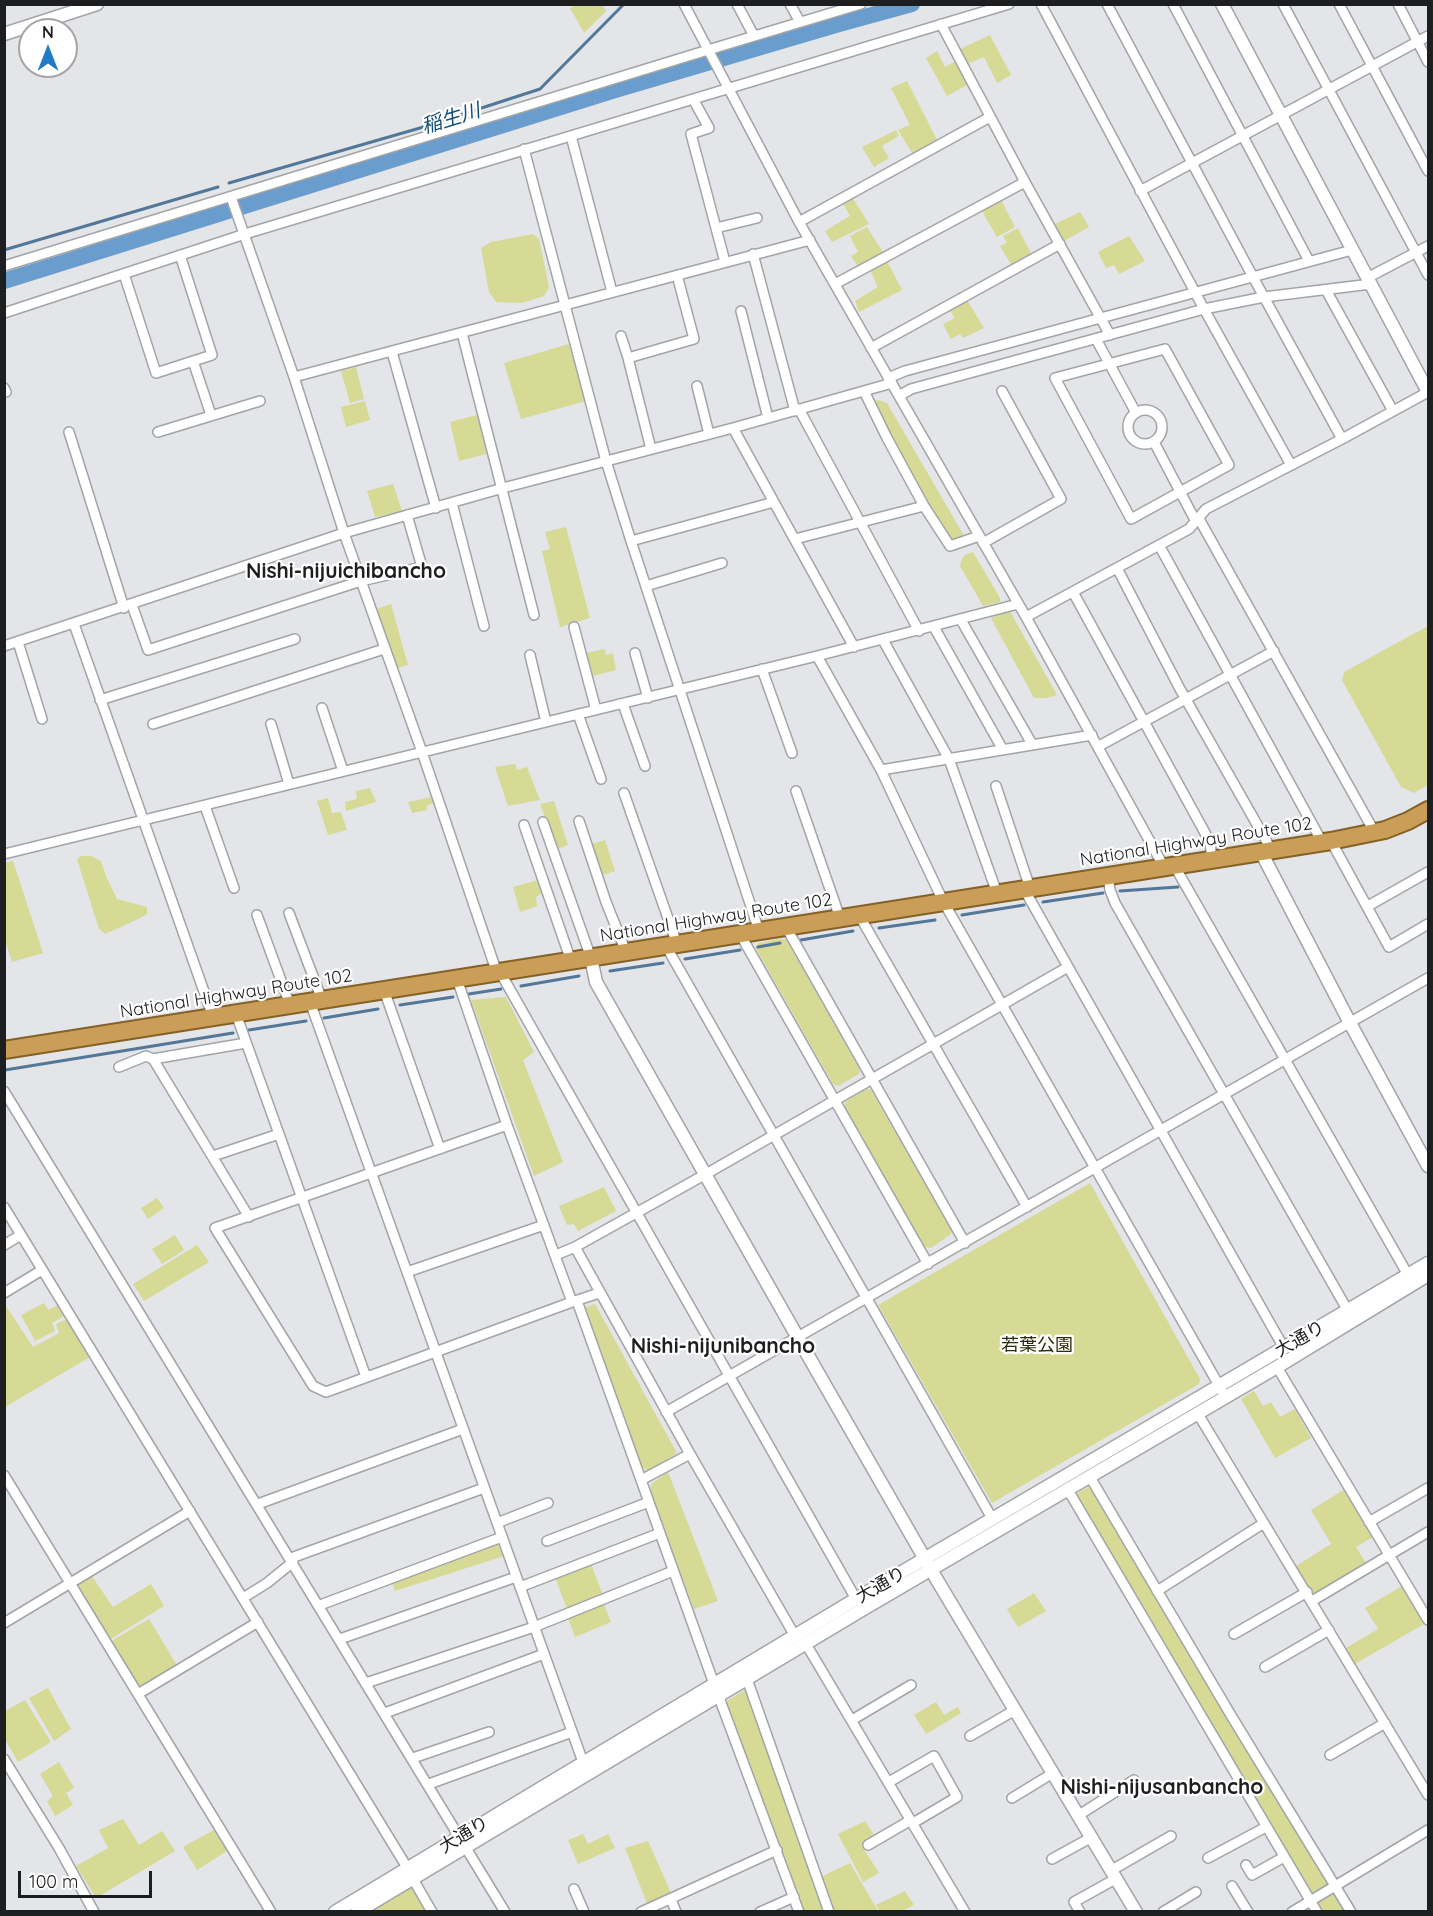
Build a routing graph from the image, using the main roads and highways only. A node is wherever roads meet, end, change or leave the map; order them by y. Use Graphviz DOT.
graph roads {
  1 [pos="1428,810"];
  2 [pos="4,1050"];
  1 -- 2 [label="highway, National Highway Route 102"];
}
